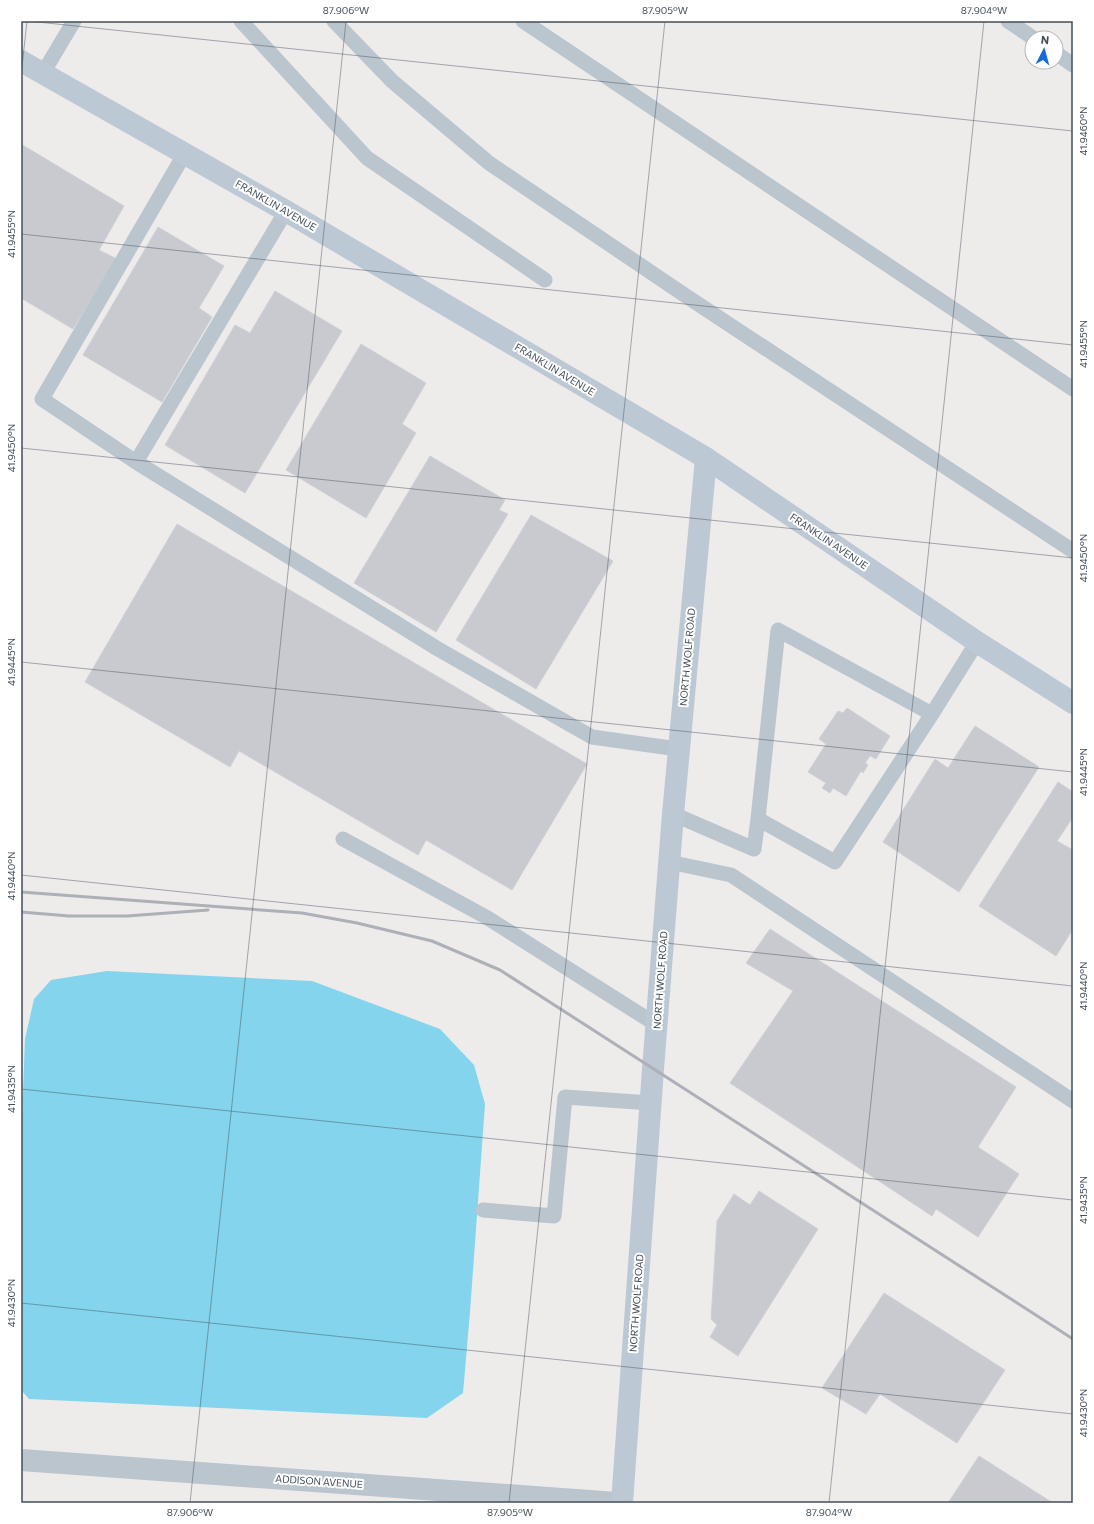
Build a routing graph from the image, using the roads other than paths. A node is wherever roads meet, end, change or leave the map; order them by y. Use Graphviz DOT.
graph roads {
  1 [pos="74,21"];
  2 [pos="242,21"];
  3 [pos="334,21"];
  4 [pos="523,21"];
  5 [pos="1008,21"];
  6 [pos="1024,31"];
  7 [pos="1064,59"];
  8 [pos="21,61"];
  9 [pos="1073,65"];
  10 [pos="43,73"];
  11 [pos="185,153"];
  12 [pos="286,211"];
  13 [pos="545,280"];
  14 [pos="1073,389"];
  15 [pos="706,458"];
  16 [pos="136,462"];
  17 [pos="1073,551"];
  18 [pos="977,642"];
  19 [pos="1073,703"];
  20 [pos="932,714"];
  21 [pos="678,749"];
  22 [pos="673,814"];
  23 [pos="758,819"];
  24 [pos="343,839"];
  25 [pos="669,862"];
  26 [pos="657,1025"];
  27 [pos="1073,1101"];
  28 [pos="651,1103"];
  29 [pos="483,1210"];
  30 [pos="21,1460"];
  31 [pos="528,1499"];
  32 [pos="617,1503"];
  33 [pos="622,1503"];
  1 -- 10 [label="lane"];
  2 -- 13 [label="lane"];
  3 -- 17 [label="lane"];
  4 -- 14 [label="lane"];
  5 -- 6 [label="lane"];
  7 -- 9 [label="lane"];
  8 -- 10 [label="main road, FRANKLIN AVENUE"];
  10 -- 11 [label="main road, FRANKLIN AVENUE"];
  11 -- 12 [label="main road, FRANKLIN AVENUE"];
  11 -- 16 [label="lane"];
  12 -- 15 [label="main road, FRANKLIN AVENUE"];
  12 -- 16 [label="lane"];
  15 -- 18 [label="main road, FRANKLIN AVENUE"];
  15 -- 21 [label="main road, NORTH WOLF ROAD"];
  16 -- 21 [label="lane"];
  18 -- 19 [label="main road, FRANKLIN AVENUE"];
  18 -- 20 [label="lane"];
  20 -- 23 [label="lane"];
  20 -- 23 [label="lane"];
  21 -- 22 [label="main road, NORTH WOLF ROAD"];
  22 -- 23 [label="lane"];
  22 -- 25 [label="main road, NORTH WOLF ROAD"];
  24 -- 26 [label="lane"];
  25 -- 26 [label="main road, NORTH WOLF ROAD"];
  25 -- 27 [label="lane"];
  26 -- 28 [label="main road, NORTH WOLF ROAD"];
  28 -- 29 [label="lane"];
  28 -- 33 [label="main road, NORTH WOLF ROAD"];
  30 -- 31 [label="street, ADDISON AVENUE"];
  31 -- 32 [label="street, ADDISON AVENUE"];
}
